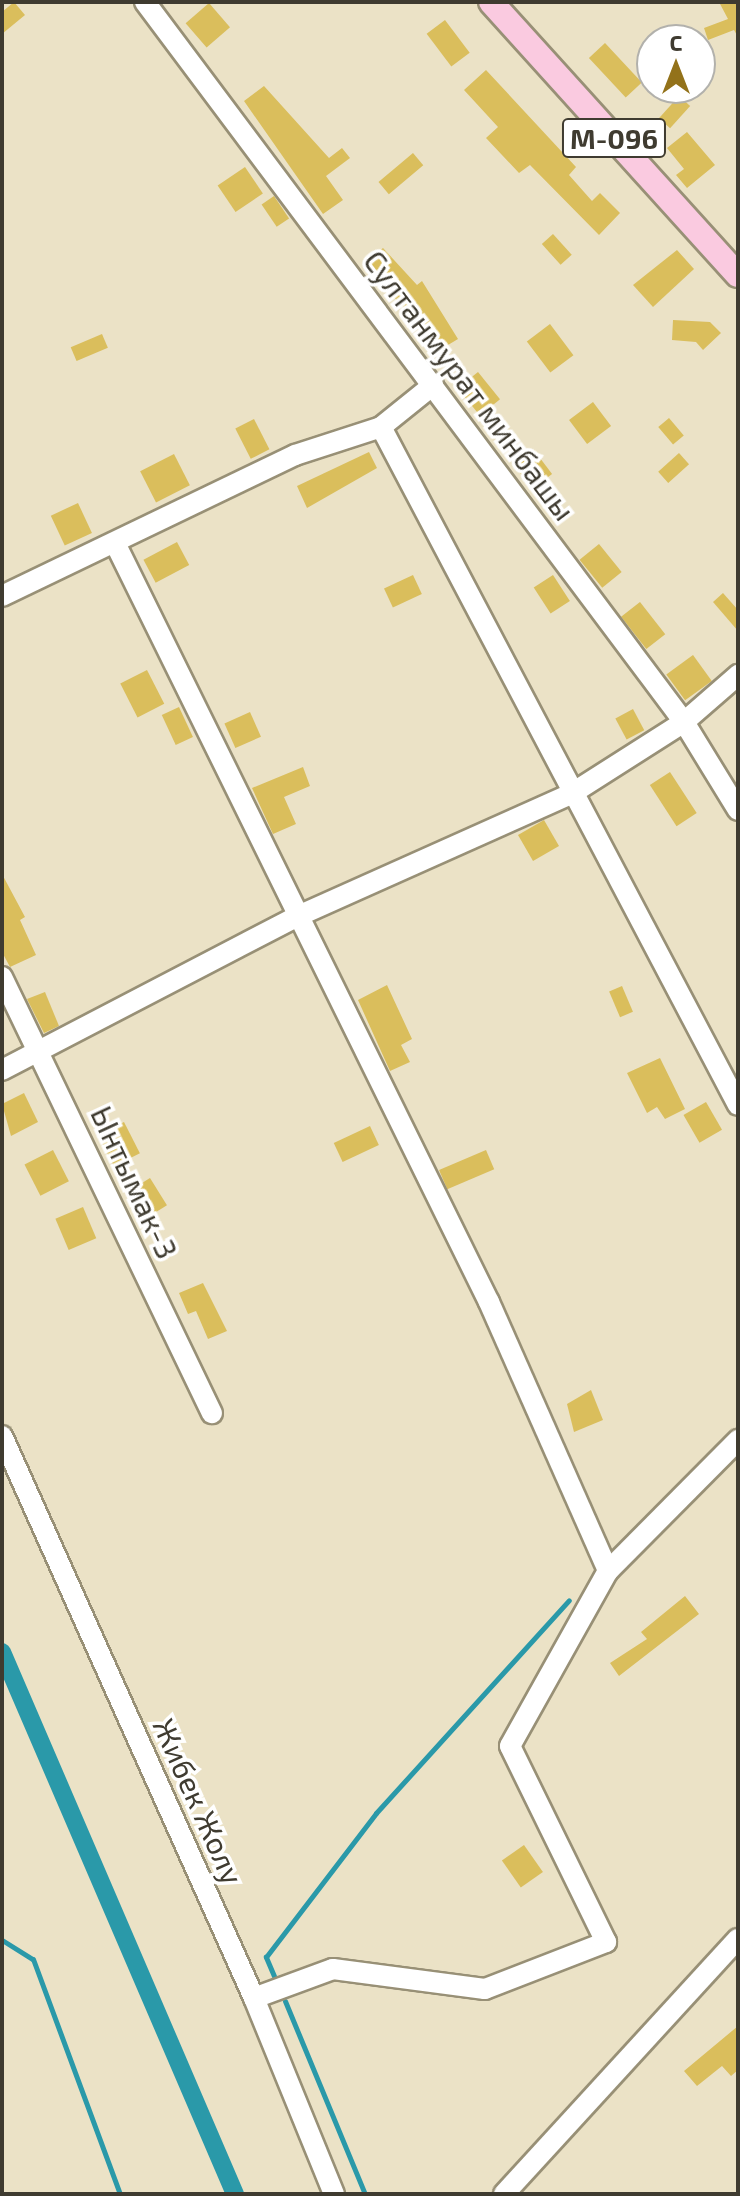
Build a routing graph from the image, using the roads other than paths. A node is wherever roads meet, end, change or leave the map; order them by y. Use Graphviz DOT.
graph roads {
  1 [pos="145,2"];
  2 [pos="491,2"];
  3 [pos="738,275"];
  4 [pos="433,385"];
  5 [pos="381,427"];
  6 [pos="115,543"];
  7 [pos="2,596"];
  8 [pos="738,675"];
  9 [pos="684,722"];
  10 [pos="571,794"];
  11 [pos="738,810"];
  12 [pos="298,916"];
  13 [pos="2,977"];
  14 [pos="40,1050"];
  15 [pos="2,1070"];
  16 [pos="738,1105"];
  17 [pos="212,1413"];
  18 [pos="2,1436"];
  19 [pos="738,1440"];
  20 [pos="608,1571"];
  21 [pos="738,1939"];
  22 [pos="254,1998"];
  23 [pos="514,2190"];
  24 [pos="334,2194"];
  1 -- 4 [label="street, Султанмурат минбашы"];
  2 -- 3 [label="main road, М-096"];
  4 -- 5 [label="street"];
  4 -- 9 [label="street, Султанмурат минбашы"];
  5 -- 6 [label="street"];
  5 -- 10 [label="street"];
  6 -- 7 [label="street"];
  6 -- 12 [label="street"];
  8 -- 9 [label="street"];
  9 -- 10 [label="street"];
  9 -- 11 [label="street, Султанмурат минбашы"];
  10 -- 12 [label="street"];
  10 -- 16 [label="street"];
  12 -- 14 [label="street"];
  12 -- 20 [label="street"];
  13 -- 14 [label="street, Ынтымак-3"];
  14 -- 15 [label="street"];
  14 -- 17 [label="street, Ынтымак-3"];
  18 -- 22 [label="street, Жибек Жолу"];
  19 -- 20 [label="street"];
  20 -- 22 [label="street"];
  21 -- 23 [label="street"];
  22 -- 24 [label="street, Жибек Жолу"];
}
